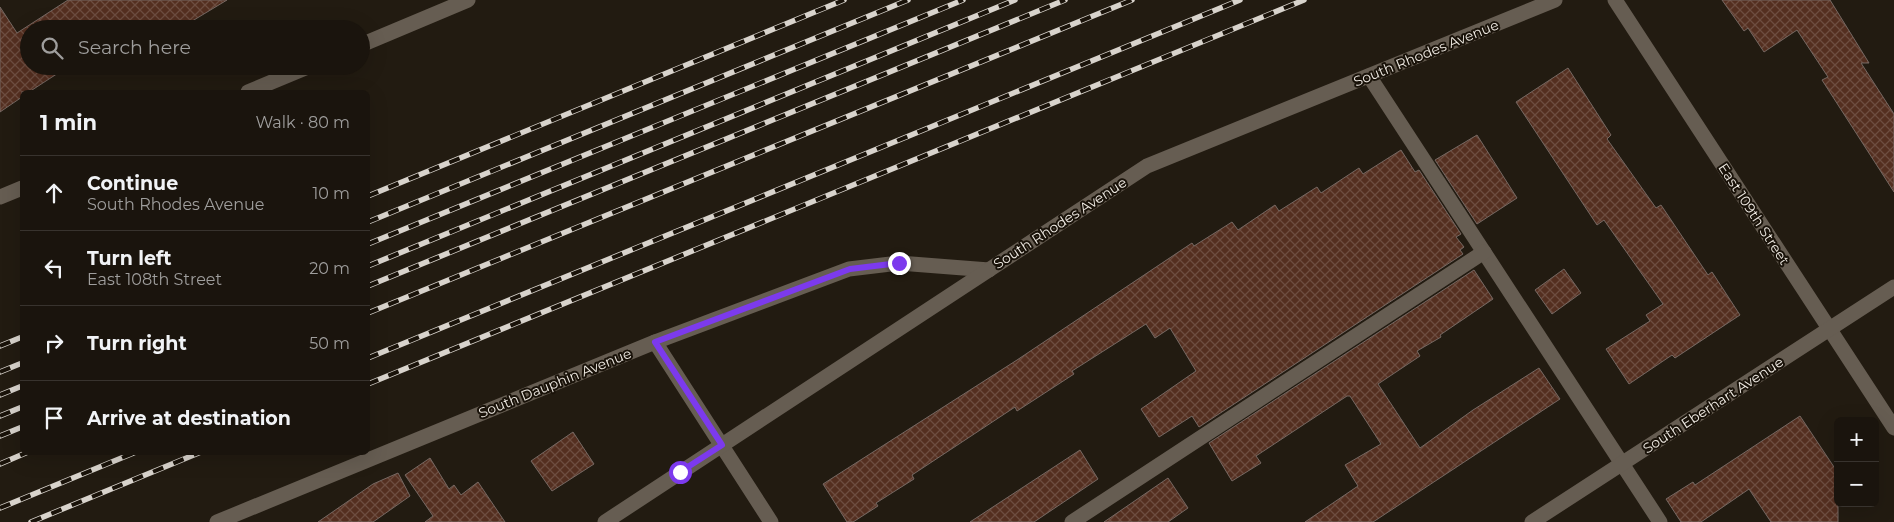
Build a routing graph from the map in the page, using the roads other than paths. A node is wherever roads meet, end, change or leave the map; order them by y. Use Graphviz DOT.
graph roads {
  1 [pos="1555,0"];
  2 [pos="1615,0"];
  3 [pos="462,1"];
  4 [pos="370,41"];
  5 [pos="289,75"];
  6 [pos="1370,76"];
  7 [pos="253,90"];
  8 [pos="20,189"];
  9 [pos="0,197"];
  10 [pos="1484,252"];
  11 [pos="989,270"];
  12 [pos="1894,287"];
  13 [pos="1829,329"];
  14 [pos="655,342"];
  15 [pos="1894,428"];
  16 [pos="722,445"];
  17 [pos="1622,464"];
  18 [pos="217,522"];
  19 [pos="606,522"];
  20 [pos="772,522"];
  21 [pos="1072,522"];
  22 [pos="1532,522"];
  23 [pos="1660,522"];
  1 -- 6 [label="street, South Rhodes Avenue"];
  2 -- 13 [label="street, East 109th Street"];
  3 -- 4 [label="street"];
  5 -- 7 [label="street"];
  6 -- 10 [label="street"];
  6 -- 11 [label="street, South Rhodes Avenue"];
  8 -- 9 [label="street"];
  10 -- 17 [label="street"];
  10 -- 21 [label="street"];
  11 -- 14 [label="street, South Dauphin Avenue"];
  11 -- 16 [label="street, South Rhodes Avenue"];
  12 -- 13 [label="street, South Eberhart Avenue"];
  13 -- 15 [label="street, East 109th Street"];
  13 -- 17 [label="street, South Eberhart Avenue"];
  14 -- 16 [label="street"];
  14 -- 18 [label="street, South Dauphin Avenue"];
  16 -- 19 [label="street, South Rhodes Avenue"];
  16 -- 20 [label="street"];
  17 -- 22 [label="street, South Eberhart Avenue"];
  17 -- 23 [label="street"];
}
